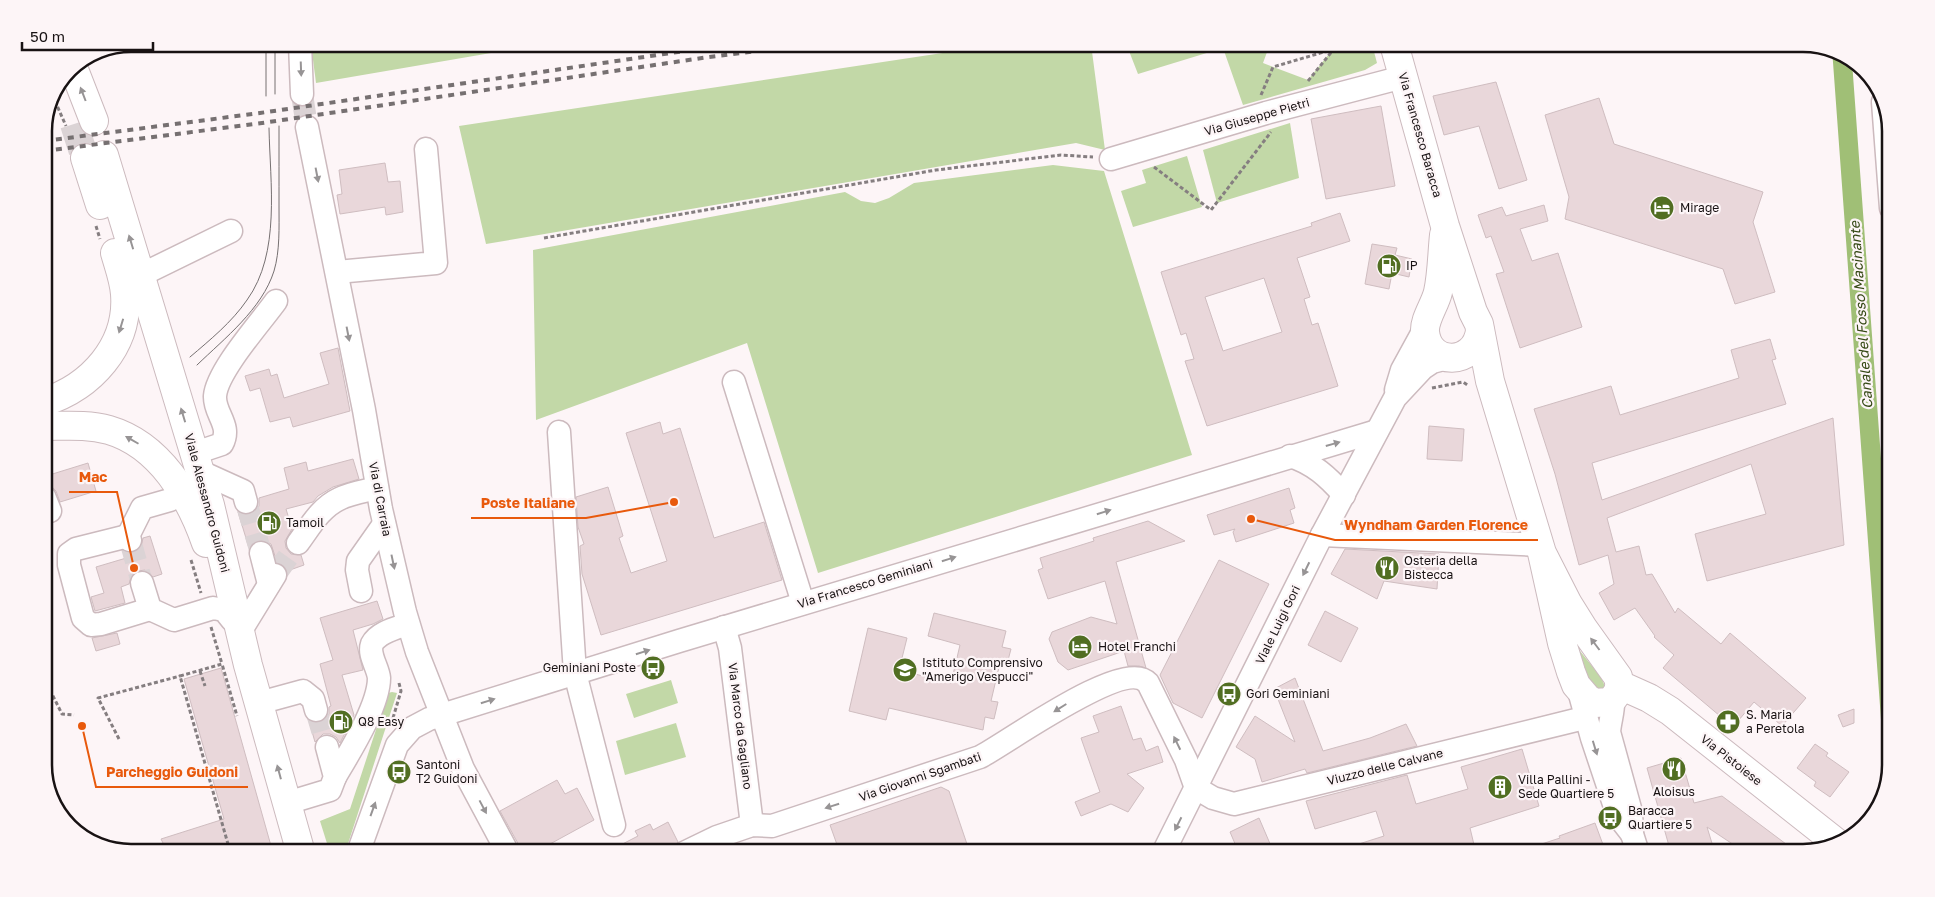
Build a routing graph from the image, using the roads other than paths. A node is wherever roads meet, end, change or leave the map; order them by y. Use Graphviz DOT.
graph roads {
  1 [pos="300,53"];
  2 [pos="1396,53"];
  3 [pos="1403,77"];
  4 [pos="74,78"];
  5 [pos="63,93"];
  6 [pos="302,94"];
  7 [pos="307,127"];
  8 [pos="426,149"];
  9 [pos="94,156"];
  10 [pos="1111,159"];
  11 [pos="1445,226"];
  12 [pos="231,231"];
  13 [pos="337,272"];
  14 [pos="132,276"];
  15 [pos="276,301"];
  16 [pos="1428,321"];
  17 [pos="1476,322"];
  18 [pos="1451,358"];
  19 [pos="734,382"];
  20 [pos="1482,385"];
  21 [pos="53,398"];
  22 [pos="1395,398"];
  23 [pos="53,426"];
  24 [pos="1377,431"];
  25 [pos="559,432"];
  26 [pos="1290,456"];
  27 [pos="198,463"];
  28 [pos="172,477"];
  29 [pos="377,488"];
  30 [pos="1344,495"];
  31 [pos="246,502"];
  32 [pos="384,524"];
  33 [pos="1322,535"];
  34 [pos="298,543"];
  35 [pos="1541,549"];
  36 [pos="260,553"];
  37 [pos="142,584"];
  38 [pos="361,591"];
  39 [pos="803,603"];
  40 [pos="150,609"];
  41 [pos="408,624"];
  42 [pos="236,626"];
  43 [pos="724,627"];
  44 [pos="575,673"];
  45 [pos="1576,685"];
  46 [pos="1616,692"];
  47 [pos="259,703"];
  48 [pos="316,710"];
  49 [pos="441,716"];
  50 [pos="1576,720"];
  51 [pos="327,747"];
  52 [pos="335,778"];
  53 [pos="1196,788"];
  54 [pos="287,803"];
  55 [pos="614,825"];
  56 [pos="752,825"];
  57 [pos="1832,839"];
  58 [pos="298,844"];
  59 [pos="361,844"];
  60 [pos="503,844"];
  61 [pos="703,844"];
  62 [pos="1168,844"];
  63 [pos="1635,844"];
  1 -- 6 [label="street, one-way"];
  2 -- 3 [label="main road, Via Francesco Baracca"];
  3 -- 10 [label="street, Via Giuseppe Pietri"];
  3 -- 11 [label="main road, Via Francesco Baracca"];
  5 -- 4 [label="main road, one-way"];
  7 -- 13 [label="street, Via di Carraia, one-way"];
  8 -- 13 [label="street"];
  9 -- 14 [label="main road, Viale Alessandro Guidoni"];
  11 -- 16 [label="main road, Via Francesco Baracca"];
  11 -- 17 [label="main road, Via Francesco Baracca"];
  12 -- 14 [label="street"];
  13 -- 29 [label="street, Via di Carraia, one-way"];
  14 -- 21 [label="main road, one-way"];
  27 -- 14 [label="main road, Viale Alessandro Guidoni, one-way"];
  15 -- 27 [label="street"];
  16 -- 17 [label="main road"];
  16 -- 18 [label="main road"];
  16 -- 22 [label="street, Viale Luigi Gori"];
  17 -- 18 [label="main road"];
  17 -- 20 [label="main road, Via Francesco Baracca"];
  18 -- 20 [label="main road"];
  18 -- 22 [label="street, Viale Luigi Gori"];
  19 -- 39 [label="street"];
  20 -- 35 [label="main road, Via Francesco Baracca"];
  22 -- 24 [label="street, Viale Luigi Gori"];
  28 -- 23 [label="main road, one-way"];
  26 -- 24 [label="street, Via Francesco Geminiani, one-way"];
  24 -- 30 [label="street, Viale Luigi Gori"];
  25 -- 44 [label="street"];
  26 -- 30 [label="street"];
  39 -- 26 [label="street, Via Francesco Geminiani, one-way"];
  27 -- 31 [label="street"];
  27 -- 42 [label="main road, Viale Alessandro Guidoni"];
  28 -- 40 [label="street"];
  28 -- 42 [label="main road"];
  29 -- 32 [label="street, Via di Carraia"];
  29 -- 34 [label="street"];
  30 -- 33 [label="street, Viale Luigi Gori"];
  32 -- 38 [label="street"];
  32 -- 41 [label="street, Via di Carraia, one-way"];
  33 -- 35 [label="street"];
  33 -- 53 [label="street, Viale Luigi Gori, one-way"];
  35 -- 45 [label="main road, Via Francesco Baracca"];
  46 -- 35 [label="main road, Via Francesco Baracca, one-way"];
  36 -- 42 [label="street"];
  37 -- 40 [label="street"];
  39 -- 43 [label="street, Via Francesco Geminiani"];
  40 -- 42 [label="street"];
  41 -- 49 [label="street, Via di Carraia"];
  41 -- 52 [label="street"];
  42 -- 47 [label="main road"];
  44 -- 43 [label="street, Via Francesco Geminiani, one-way"];
  43 -- 56 [label="street, Via Marco da Gagliano"];
  49 -- 44 [label="street, Via Francesco Geminiani, one-way"];
  44 -- 55 [label="street"];
  45 -- 46 [label="main road, Via Francesco Baracca"];
  45 -- 63 [label="street, Via Francesco Baracca, one-way"];
  46 -- 57 [label="main road, Via Pistoiese"];
  46 -- 63 [label="street, Via Francesco Baracca"];
  47 -- 48 [label="street"];
  54 -- 47 [label="main road, one-way"];
  59 -- 49 [label="street, Via Francesco Geminiani, one-way"];
  49 -- 60 [label="street, Via di Carraia, one-way"];
  50 -- 53 [label="street, Viuzzo delle Calvane"];
  51 -- 52 [label="street"];
  52 -- 54 [label="street"];
  53 -- 56 [label="street, Via Giovanni Sgambati, one-way"];
  53 -- 62 [label="street, Viale Luigi Gori, one-way"];
  54 -- 58 [label="main road"];
  56 -- 61 [label="street, Via Giovanni Sgambati"];
}
